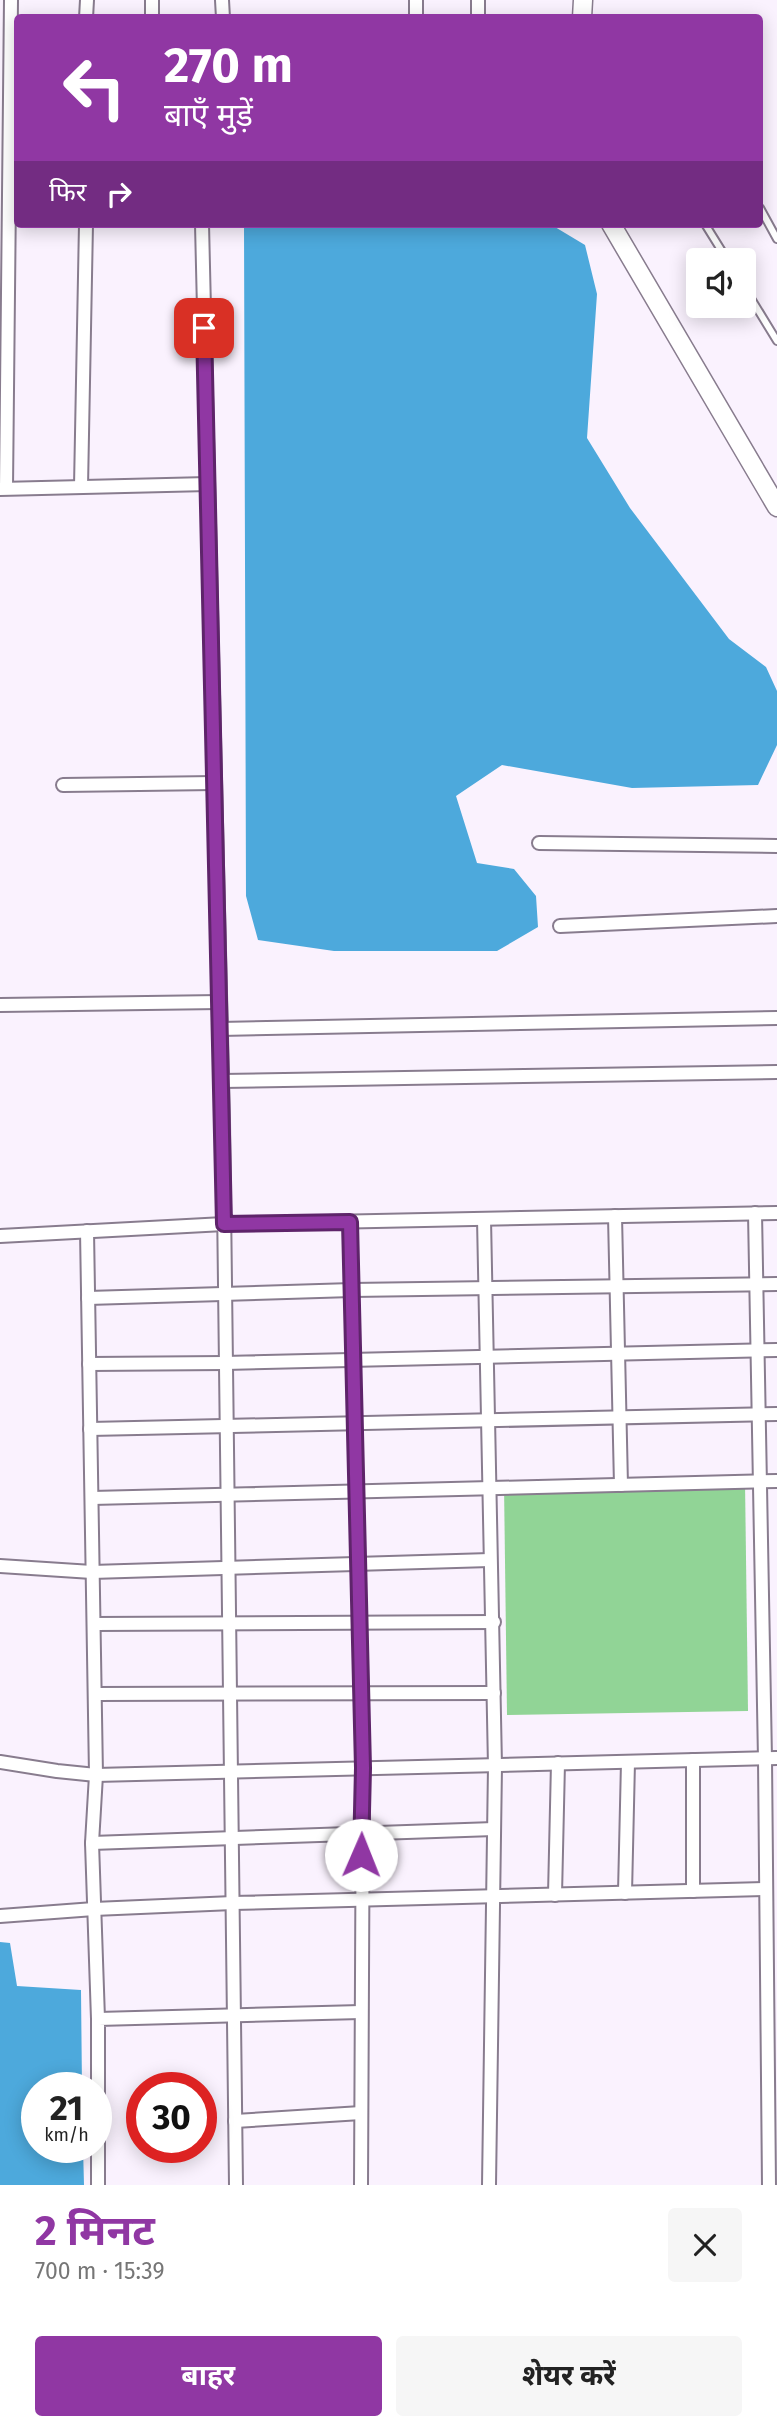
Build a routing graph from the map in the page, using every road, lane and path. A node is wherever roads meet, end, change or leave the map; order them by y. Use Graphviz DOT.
graph roads {
  1 [pos="11,0"];
  2 [pos="4,81"];
  3 [pos="9,192"];
  4 [pos="763,213"];
  5 [pos="86,228"];
  6 [pos="202,228"];
  7 [pos="613,228"];
  8 [pos="707,228"];
  9 [pos="777,239"];
  10 [pos="720,248"];
  11 [pos="756,307"];
  12 [pos="777,341"];
  13 [pos="208,484"];
  14 [pos="81,487"];
  15 [pos="3,489"];
  16 [pos="777,507"];
  17 [pos="215,783"];
  18 [pos="63,785"];
  19 [pos="539,843"];
  20 [pos="777,846"];
  21 [pos="777,916"];
  22 [pos="559,926"];
  23 [pos="220,1002"];
  24 [pos="0,1005"];
  25 [pos="777,1018"];
  26 [pos="220,1029"];
  27 [pos="777,1072"];
  28 [pos="222,1081"];
  29 [pos="755,1213"];
  30 [pos="777,1213"];
  31 [pos="615,1216"];
  32 [pos="484,1219"];
  33 [pos="350,1222"];
  34 [pos="224,1224"];
  35 [pos="87,1231"];
  36 [pos="0,1236"];
  37 [pos="757,1284"];
  38 [pos="777,1284"];
  39 [pos="617,1286"];
  40 [pos="485,1288"];
  41 [pos="352,1290"];
  42 [pos="225,1292"];
  43 [pos="88,1298"];
  44 [pos="777,1350"];
  45 [pos="757,1351"];
  46 [pos="619,1354"];
  47 [pos="487,1357"];
  48 [pos="353,1360"];
  49 [pos="225,1363"];
  50 [pos="89,1364"];
  51 [pos="759,1414"];
  52 [pos="777,1414"];
  53 [pos="621,1417"];
  54 [pos="488,1420"];
  55 [pos="355,1423"];
  56 [pos="226,1426"];
  57 [pos="90,1429"];
  58 [pos="777,1481"];
  59 [pos="760,1482"];
  60 [pos="621,1485"];
  61 [pos="489,1489"];
  62 [pos="356,1492"];
  63 [pos="227,1495"];
  64 [pos="92,1498"];
  65 [pos="490,1560"];
  66 [pos="358,1564"];
  67 [pos="0,1566"];
  68 [pos="228,1568"];
  69 [pos="92,1572"];
  70 [pos="494,1622"];
  71 [pos="229,1623"];
  72 [pos="359,1623"];
  73 [pos="94,1624"];
  74 [pos="230,1693"];
  75 [pos="361,1693"];
  76 [pos="494,1693"];
  77 [pos="95,1694"];
  78 [pos="771,1758"];
  79 [pos="693,1760"];
  80 [pos="0,1762"];
  81 [pos="628,1762"];
  82 [pos="558,1763"];
  83 [pos="495,1766"];
  84 [pos="363,1768"];
  85 [pos="231,1771"];
  86 [pos="96,1774"];
  87 [pos="494,1829"];
  88 [pos="362,1833"];
  89 [pos="232,1837"];
  90 [pos="92,1843"];
  91 [pos="766,1889"];
  92 [pos="692,1891"];
  93 [pos="625,1893"];
  94 [pos="555,1895"];
  95 [pos="494,1897"];
  96 [pos="360,1899"];
  97 [pos="233,1903"];
  98 [pos="94,1909"];
  99 [pos="0,1916"];
  100 [pos="361,2012"];
  101 [pos="234,2016"];
  102 [pos="98,2019"];
  103 [pos="360,2113"];
  104 [pos="235,2121"];
  105 [pos="98,2185"];
  106 [pos="236,2185"];
  107 [pos="361,2185"];
  108 [pos="489,2185"];
  109 [pos="769,2185"];
  1 -- 2 [label="street"];
  2 -- 3 [label="street"];
  3 -- 15 [label="street"];
  4 -- 9 [label="lane"];
  5 -- 14 [label="street"];
  6 -- 13 [label="street"];
  7 -- 16 [label="street"];
  8 -- 10 [label="lane"];
  11 -- 12 [label="lane"];
  13 -- 14 [label="street"];
  13 -- 17 [label="street"];
  14 -- 15 [label="street"];
  17 -- 18 [label="street"];
  17 -- 23 [label="street"];
  19 -- 20 [label="street"];
  21 -- 22 [label="street"];
  23 -- 24 [label="street"];
  23 -- 26 [label="street"];
  25 -- 26 [label="street"];
  26 -- 28 [label="street"];
  27 -- 28 [label="street"];
  28 -- 34 [label="street"];
  29 -- 30 [label="street"];
  29 -- 31 [label="street"];
  29 -- 37 [label="street"];
  31 -- 32 [label="street"];
  31 -- 39 [label="street"];
  32 -- 33 [label="street"];
  32 -- 40 [label="street"];
  33 -- 34 [label="street"];
  33 -- 41 [label="street"];
  34 -- 35 [label="street"];
  34 -- 42 [label="street"];
  35 -- 36 [label="street"];
  35 -- 43 [label="street"];
  37 -- 38 [label="street"];
  37 -- 39 [label="street"];
  37 -- 45 [label="street"];
  39 -- 40 [label="street"];
  39 -- 46 [label="street"];
  40 -- 41 [label="street"];
  40 -- 47 [label="street"];
  41 -- 42 [label="street"];
  41 -- 48 [label="street"];
  42 -- 43 [label="street"];
  42 -- 49 [label="street"];
  43 -- 50 [label="street"];
  44 -- 45 [label="street"];
  45 -- 46 [label="street"];
  45 -- 51 [label="street"];
  46 -- 47 [label="street"];
  46 -- 53 [label="street"];
  47 -- 48 [label="street"];
  47 -- 54 [label="street"];
  48 -- 49 [label="street"];
  48 -- 55 [label="street"];
  49 -- 50 [label="street"];
  49 -- 56 [label="street"];
  50 -- 57 [label="street"];
  51 -- 52 [label="street"];
  51 -- 53 [label="street"];
  51 -- 59 [label="street"];
  53 -- 54 [label="street"];
  53 -- 60 [label="street"];
  54 -- 55 [label="street"];
  54 -- 61 [label="street"];
  55 -- 56 [label="street"];
  55 -- 62 [label="street"];
  56 -- 57 [label="street"];
  56 -- 63 [label="street"];
  57 -- 64 [label="street"];
  58 -- 59 [label="street"];
  59 -- 60 [label="street"];
  59 -- 78 [label="street"];
  60 -- 61 [label="street"];
  61 -- 62 [label="street"];
  61 -- 65 [label="street"];
  62 -- 63 [label="street"];
  62 -- 66 [label="street"];
  63 -- 64 [label="street"];
  63 -- 68 [label="street"];
  64 -- 69 [label="street"];
  65 -- 66 [label="street"];
  65 -- 70 [label="street"];
  66 -- 68 [label="street"];
  66 -- 72 [label="street"];
  67 -- 69 [label="street"];
  68 -- 69 [label="street"];
  68 -- 71 [label="street"];
  69 -- 73 [label="street"];
  70 -- 72 [label="street"];
  70 -- 76 [label="street"];
  71 -- 72 [label="street"];
  71 -- 73 [label="street"];
  71 -- 74 [label="street"];
  72 -- 75 [label="street"];
  73 -- 77 [label="street"];
  74 -- 75 [label="street"];
  74 -- 77 [label="street"];
  74 -- 85 [label="street"];
  75 -- 76 [label="street"];
  75 -- 84 [label="street"];
  76 -- 83 [label="street"];
  77 -- 86 [label="street"];
  78 -- 79 [label="street"];
  78 -- 91 [label="street"];
  79 -- 81 [label="street"];
  79 -- 92 [label="street"];
  80 -- 86 [label="street"];
  81 -- 82 [label="street"];
  81 -- 93 [label="street"];
  82 -- 83 [label="street"];
  82 -- 94 [label="street"];
  83 -- 84 [label="street"];
  83 -- 87 [label="street"];
  84 -- 85 [label="street"];
  84 -- 88 [label="street"];
  85 -- 86 [label="street"];
  85 -- 89 [label="street"];
  86 -- 90 [label="street"];
  87 -- 88 [label="street"];
  87 -- 95 [label="street"];
  88 -- 89 [label="street"];
  88 -- 96 [label="street"];
  89 -- 90 [label="street"];
  89 -- 97 [label="street"];
  90 -- 98 [label="street"];
  91 -- 92 [label="street"];
  91 -- 109 [label="street"];
  92 -- 93 [label="street"];
  93 -- 94 [label="street"];
  94 -- 95 [label="street"];
  95 -- 96 [label="street"];
  95 -- 108 [label="street"];
  96 -- 97 [label="street"];
  96 -- 100 [label="street"];
  97 -- 98 [label="street"];
  97 -- 101 [label="street"];
  98 -- 99 [label="street"];
  98 -- 102 [label="street"];
  100 -- 101 [label="street"];
  100 -- 103 [label="street"];
  101 -- 102 [label="street"];
  101 -- 104 [label="street"];
  102 -- 105 [label="street"];
  103 -- 104 [label="street"];
  103 -- 107 [label="street"];
  104 -- 106 [label="street"];
}
